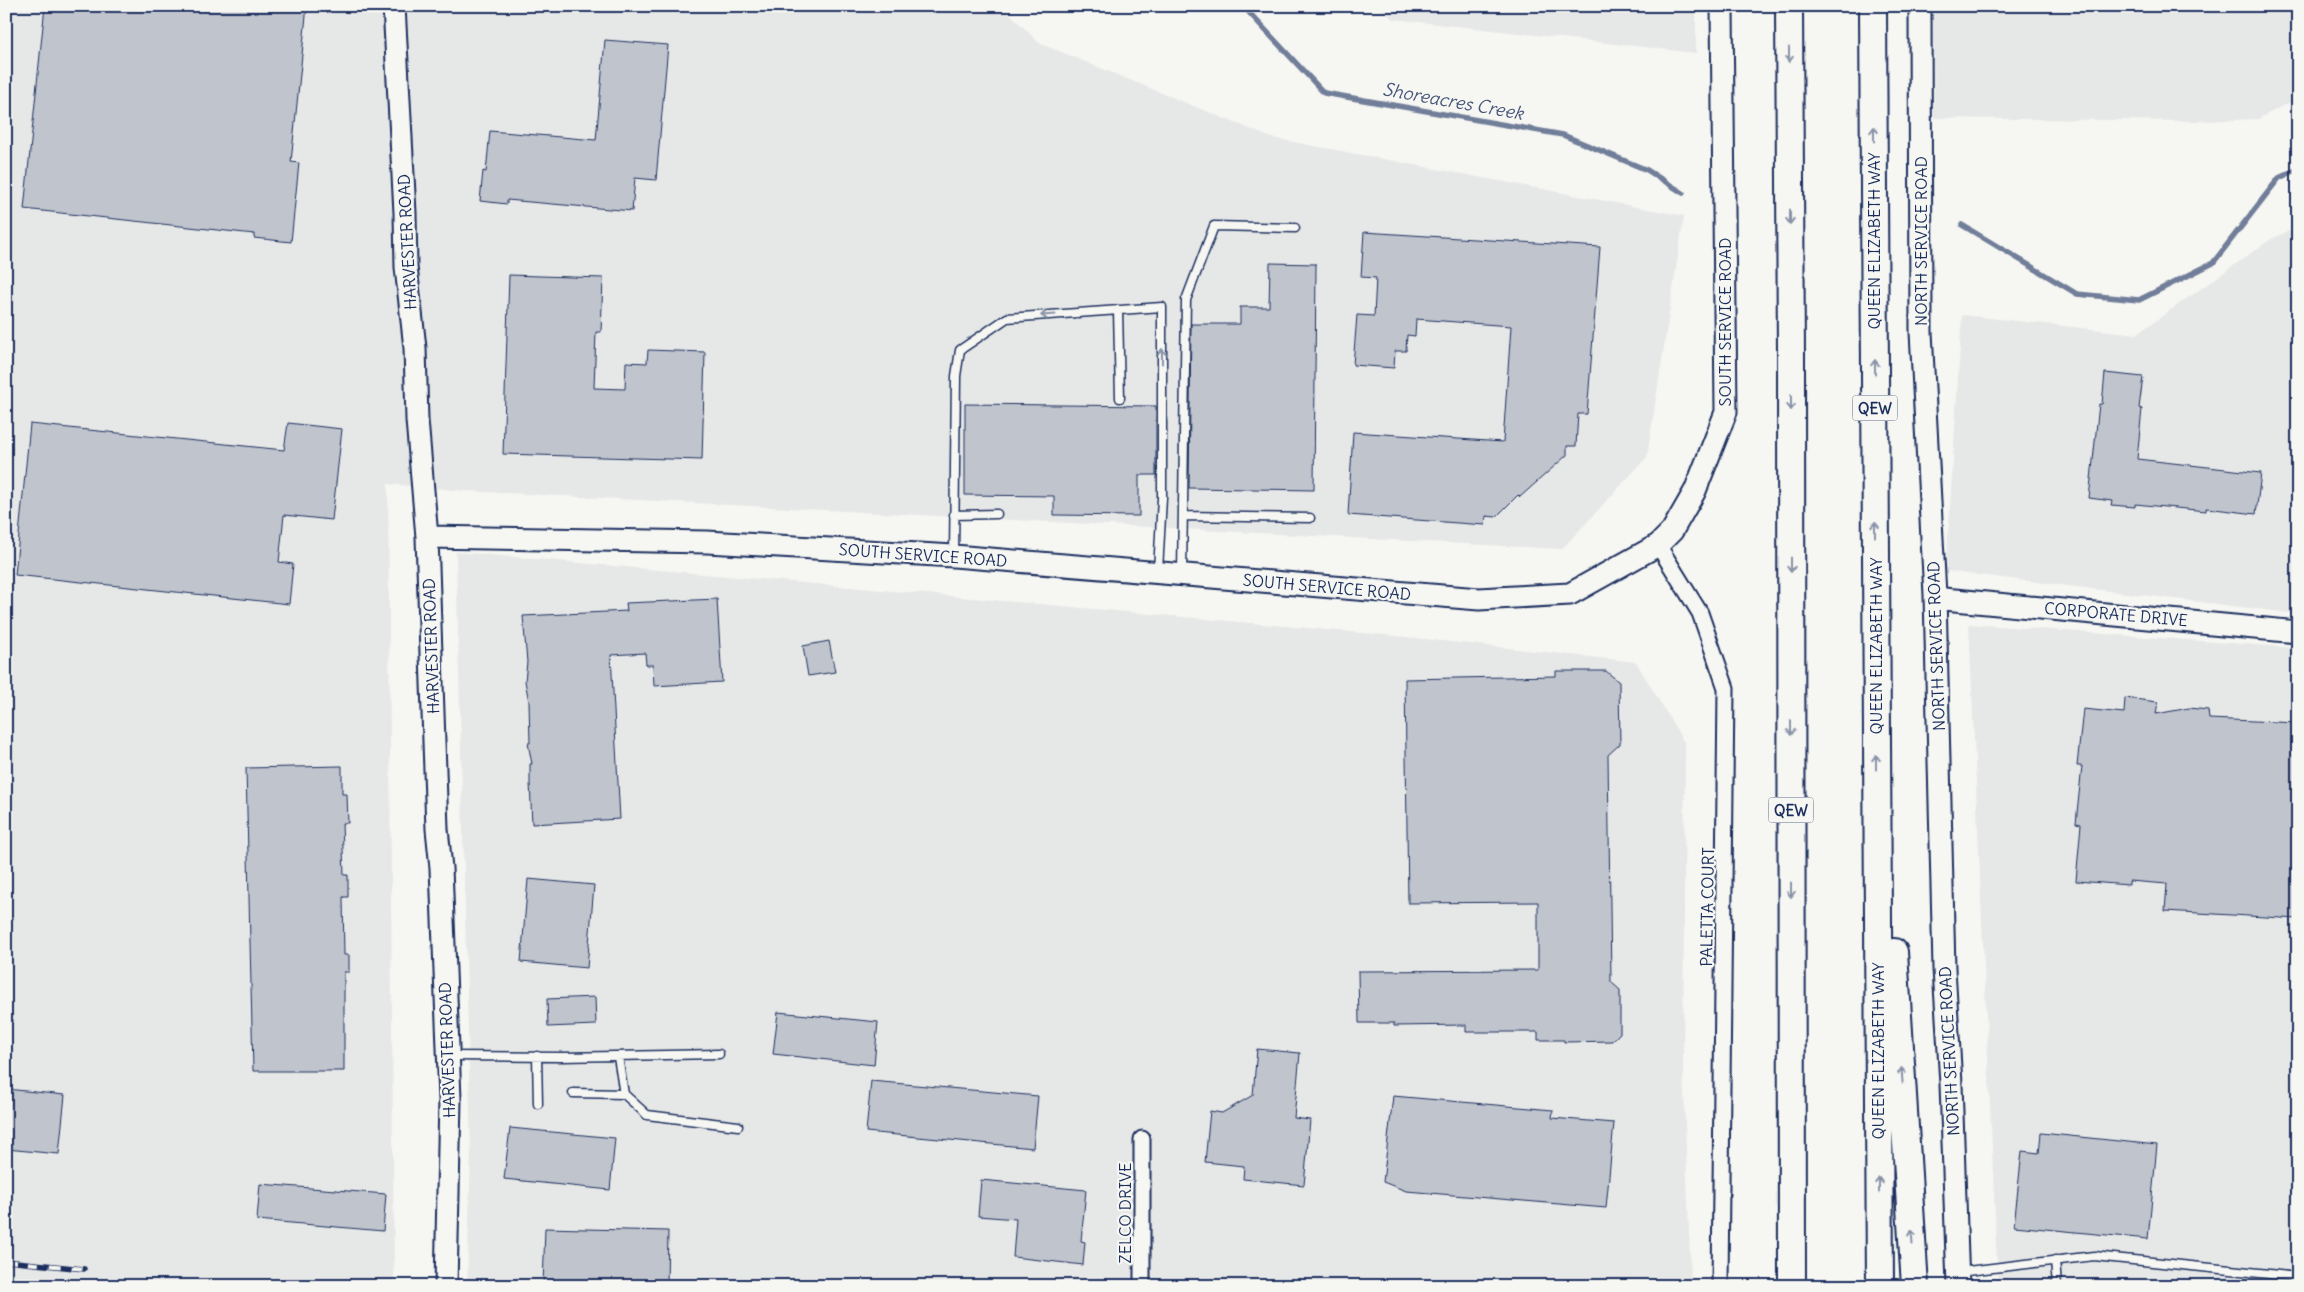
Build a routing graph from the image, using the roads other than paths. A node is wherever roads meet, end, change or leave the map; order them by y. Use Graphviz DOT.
graph roads {
  1 [pos="394,6"];
  2 [pos="1722,6"];
  3 [pos="1789,6"];
  4 [pos="1873,6"];
  5 [pos="1920,6"];
  6 [pos="1295,228"];
  7 [pos="1118,310"];
  8 [pos="1120,398"];
  9 [pos="954,514"];
  10 [pos="998,514"];
  11 [pos="1183,516"];
  12 [pos="1310,518"];
  13 [pos="427,537"];
  14 [pos="1658,545"];
  15 [pos="954,556"];
  16 [pos="1158,573"];
  17 [pos="1182,575"];
  18 [pos="1935,595"];
  19 [pos="2298,632"];
  20 [pos="1877,810"];
  21 [pos="720,1054"];
  22 [pos="449,1056"];
  23 [pos="537,1056"];
  24 [pos="618,1057"];
  25 [pos="573,1093"];
  26 [pos="624,1094"];
  27 [pos="538,1104"];
  28 [pos="738,1126"];
  29 [pos="1142,1140"];
  30 [pos="2055,1260"];
  31 [pos="2298,1277"];
  32 [pos="1789,1279"];
  33 [pos="1958,1279"];
  34 [pos="446,1286"];
  35 [pos="1142,1286"];
  36 [pos="1720,1286"];
  37 [pos="1880,1286"];
  38 [pos="1915,1286"];
  39 [pos="2057,1286"];
  1 -- 13 [label="street, HARVESTER ROAD"];
  2 -- 14 [label="street, SOUTH SERVICE ROAD"];
  3 -- 32 [label="highway, QEW, one-way"];
  20 -- 4 [label="highway, QUEEN ELIZABETH WAY / QEW, one-way"];
  5 -- 18 [label="street, NORTH SERVICE ROAD"];
  6 -- 11 [label="lane"];
  7 -- 8 [label="lane"];
  7 -- 9 [label="lane, one-way"];
  16 -- 7 [label="lane, one-way"];
  9 -- 10 [label="lane"];
  9 -- 15 [label="lane"];
  11 -- 12 [label="lane"];
  11 -- 17 [label="lane"];
  13 -- 15 [label="street, SOUTH SERVICE ROAD"];
  13 -- 22 [label="street, HARVESTER ROAD"];
  14 -- 17 [label="street, SOUTH SERVICE ROAD"];
  14 -- 36 [label="street, PALETTA COURT"];
  15 -- 16 [label="street, SOUTH SERVICE ROAD"];
  16 -- 17 [label="street, SOUTH SERVICE ROAD"];
  18 -- 19 [label="street, CORPORATE DRIVE"];
  18 -- 33 [label="street, NORTH SERVICE ROAD"];
  37 -- 20 [label="highway, QUEEN ELIZABETH WAY / QEW, one-way"];
  38 -- 20 [label="highway, one-way"];
  21 -- 24 [label="lane"];
  22 -- 23 [label="lane"];
  22 -- 34 [label="street, HARVESTER ROAD"];
  23 -- 24 [label="lane"];
  23 -- 27 [label="lane"];
  24 -- 26 [label="lane"];
  25 -- 26 [label="lane"];
  26 -- 28 [label="lane"];
  29 -- 35 [label="street, ZELCO DRIVE"];
  30 -- 31 [label="lane"];
  30 -- 33 [label="lane"];
  30 -- 39 [label="lane"];
}
